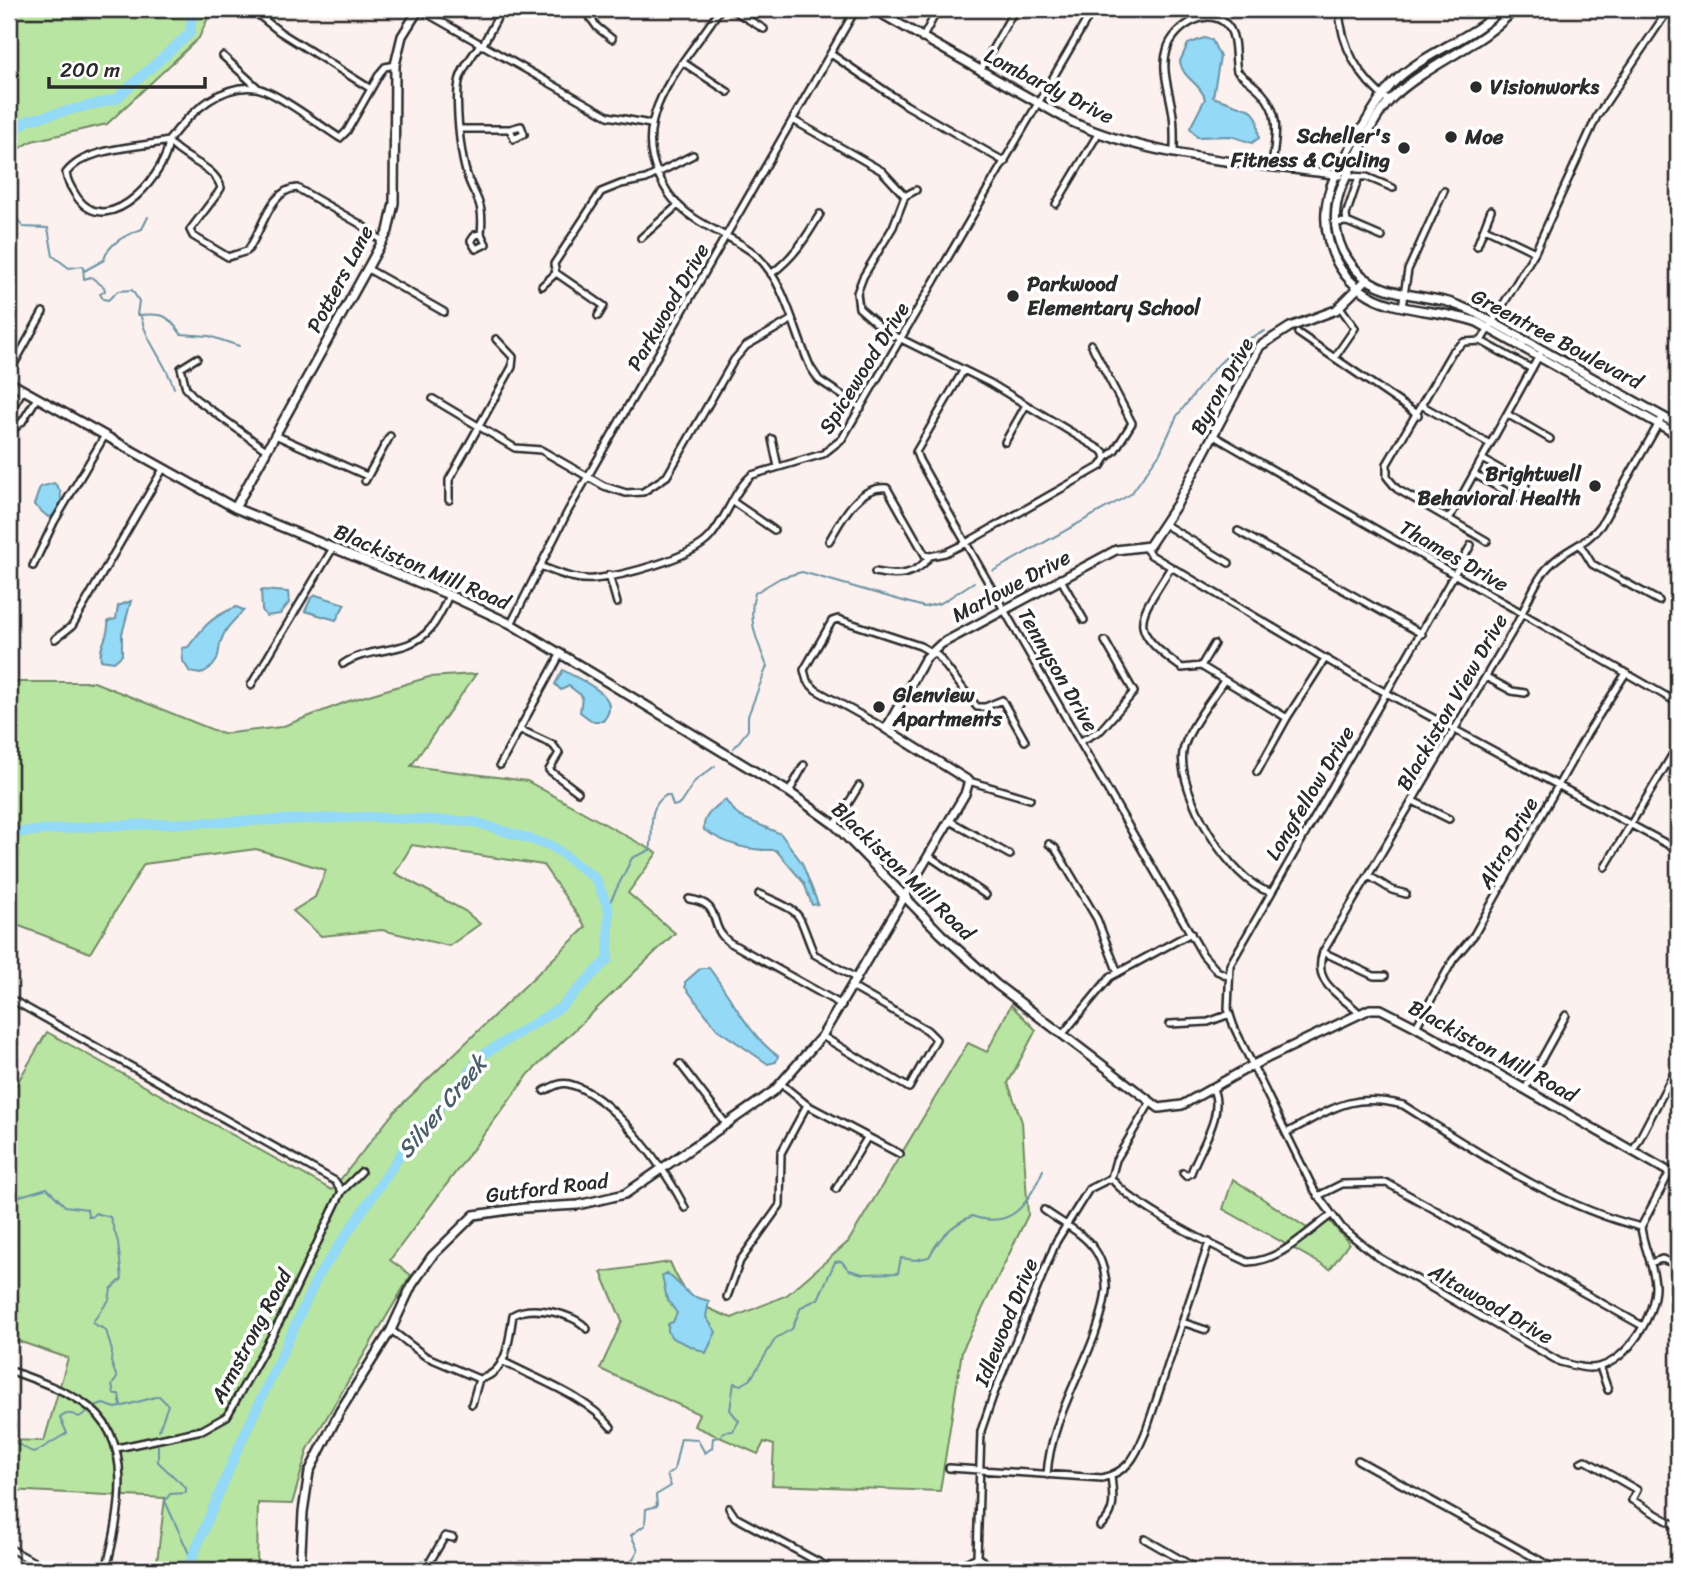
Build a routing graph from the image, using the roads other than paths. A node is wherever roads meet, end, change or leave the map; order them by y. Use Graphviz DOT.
graph roads {
  1 [pos="251,9"];
  2 [pos="419,9"];
  3 [pos="502,9"];
  4 [pos="584,9"];
  5 [pos="720,9"];
  6 [pos="731,9"];
  7 [pos="856,9"];
  8 [pos="873,9"];
  9 [pos="938,9"];
  10 [pos="1015,9"];
  11 [pos="1093,9"];
  12 [pos="1339,9"];
  13 [pos="1502,9"];
  14 [pos="1515,9"];
  15 [pos="1670,9"];
  16 [pos="764,29"];
  17 [pos="612,39"];
  18 [pos="922,39"];
  19 [pos="481,45"];
  20 [pos="831,54"];
  21 [pos="223,56"];
  22 [pos="684,63"];
  23 [pos="396,65"];
  24 [pos="980,71"];
  25 [pos="258,88"];
  26 [pos="371,89"];
  27 [pos="728,92"];
  28 [pos="1386,98"];
  29 [pos="1039,104"];
  30 [pos="793,120"];
  31 [pos="650,124"];
  32 [pos="510,129"];
  33 [pos="461,130"];
  34 [pos="1098,134"];
  35 [pos="168,141"];
  36 [pos="1174,152"];
  37 [pos="693,155"];
  38 [pos="1005,162"];
  39 [pos="1272,166"];
  40 [pos="658,173"];
  41 [pos="1336,174"];
  42 [pos="1347,176"];
  43 [pos="1359,177"];
  44 [pos="1393,188"];
  45 [pos="916,190"];
  46 [pos="1444,191"];
  47 [pos="905,196"];
  48 [pos="1056,204"];
  49 [pos="678,205"];
  50 [pos="1491,211"];
  51 [pos="820,214"];
  52 [pos="1347,222"];
  53 [pos="1335,223"];
  54 [pos="1485,228"];
  55 [pos="481,234"];
  56 [pos="1382,237"];
  57 [pos="641,238"];
  58 [pos="726,238"];
  59 [pos="383,242"];
  60 [pos="1477,246"];
  61 [pos="1535,252"];
  62 [pos="368,269"];
  63 [pos="556,273"];
  64 [pos="771,274"];
  65 [pos="1366,280"];
  66 [pos="542,286"];
  67 [pos="1358,288"];
  68 [pos="1403,296"];
  69 [pos="1402,306"];
  70 [pos="1340,307"];
  71 [pos="43,312"];
  72 [pos="444,312"];
  73 [pos="598,316"];
  74 [pos="791,320"];
  75 [pos="1492,326"];
  76 [pos="1298,333"];
  77 [pos="496,339"];
  78 [pos="901,341"];
  79 [pos="1481,341"];
  80 [pos="1091,344"];
  81 [pos="1543,348"];
  82 [pos="1539,356"];
  83 [pos="1335,357"];
  84 [pos="197,358"];
  85 [pos="1532,369"];
  86 [pos="963,370"];
  87 [pos="9,373"];
  88 [pos="9,382"];
  89 [pos="23,390"];
  90 [pos="1624,394"];
  91 [pos="37,398"];
  92 [pos="433,399"];
  93 [pos="1619,401"];
  94 [pos="1026,405"];
  95 [pos="1423,405"];
  96 [pos="861,408"];
  97 [pos="9,413"];
  98 [pos="1507,414"];
  99 [pos="1418,415"];
  100 [pos="1663,416"];
  101 [pos="1657,423"];
  102 [pos="1678,425"];
  103 [pos="478,426"];
  104 [pos="9,433"];
  105 [pos="275,435"];
  106 [pos="1678,435"];
  107 [pos="390,436"];
  108 [pos="1214,436"];
  109 [pos="104,437"];
  110 [pos="772,439"];
  111 [pos="1550,439"];
  112 [pos="1005,442"];
  113 [pos="1490,444"];
  114 [pos="266,450"];
  115 [pos="1106,458"];
  116 [pos="1482,459"];
  117 [pos="778,467"];
  118 [pos="163,469"];
  119 [pos="1474,474"];
  120 [pos="588,476"];
  121 [pos="449,500"];
  122 [pos="732,501"];
  123 [pos="234,508"];
  124 [pos="1450,517"];
  125 [pos="1164,524"];
  126 [pos="774,530"];
  127 [pos="1238,531"];
  128 [pos="829,541"];
  129 [pos="1487,541"];
  130 [pos="966,543"];
  131 [pos="1471,545"];
  132 [pos="1581,547"];
  133 [pos="333,548"];
  134 [pos="1145,548"];
  135 [pos="930,556"];
  136 [pos="1229,563"];
  137 [pos="33,566"];
  138 [pos="541,567"];
  139 [pos="1171,567"];
  140 [pos="875,572"];
  141 [pos="1455,574"];
  142 [pos="609,575"];
  143 [pos="1060,578"];
  144 [pos="449,595"];
  145 [pos="1659,601"];
  146 [pos="617,603"];
  147 [pos="1004,608"];
  148 [pos="1523,613"];
  149 [pos="1084,620"];
  150 [pos="511,624"];
  151 [pos="1422,634"];
  152 [pos="55,639"];
  153 [pos="1105,641"];
  154 [pos="1213,644"];
  155 [pos="931,653"];
  156 [pos="560,655"];
  157 [pos="1325,659"];
  158 [pos="343,664"];
  159 [pos="1201,666"];
  160 [pos="1626,673"];
  161 [pos="1486,677"];
  162 [pos="1223,682"];
  163 [pos="251,685"];
  164 [pos="1387,693"];
  165 [pos="1525,693"];
  166 [pos="1678,703"];
  167 [pos="1287,718"];
  168 [pos="886,729"];
  169 [pos="1455,729"];
  170 [pos="521,730"];
  171 [pos="1025,741"];
  172 [pos="1081,741"];
  173 [pos="1677,747"];
  174 [pos="500,765"];
  175 [pos="804,765"];
  176 [pos="1257,772"];
  177 [pos="969,781"];
  178 [pos="1559,784"];
  179 [pos="859,786"];
  180 [pos="578,792"];
  181 [pos="789,792"];
  182 [pos="1030,799"];
  183 [pos="1413,802"];
  184 [pos="1449,819"];
  185 [pos="950,821"];
  186 [pos="1632,824"];
  187 [pos="835,825"];
  188 [pos="1049,844"];
  189 [pos="1678,850"];
  190 [pos="1010,855"];
  191 [pos="929,856"];
  192 [pos="1605,867"];
  193 [pos="1369,876"];
  194 [pos="1270,892"];
  195 [pos="758,894"];
  196 [pos="1406,894"];
  197 [pos="986,895"];
  198 [pos="904,897"];
  199 [pos="689,899"];
  200 [pos="1191,933"];
  201 [pos="1323,951"];
  202 [pos="1118,973"];
  203 [pos="1228,976"];
  204 [pos="1385,976"];
  205 [pos="857,979"];
  206 [pos="852,987"];
  207 [pos="9,998"];
  208 [pos="842,1005"];
  209 [pos="1359,1013"];
  210 [pos="1230,1014"];
  211 [pos="1566,1015"];
  212 [pos="1170,1024"];
  213 [pos="1416,1027"];
  214 [pos="1062,1035"];
  215 [pos="822,1036"];
  216 [pos="680,1065"];
  217 [pos="1252,1065"];
  218 [pos="1678,1065"];
  219 [pos="780,1083"];
  220 [pos="1212,1087"];
  221 [pos="1525,1089"];
  222 [pos="544,1091"];
  223 [pos="1150,1103"];
  224 [pos="807,1105"];
  225 [pos="727,1125"];
  226 [pos="1286,1133"];
  227 [pos="867,1138"];
  228 [pos="1633,1151"];
  229 [pos="900,1154"];
  230 [pos="662,1171"];
  231 [pos="361,1172"];
  232 [pos="1183,1172"];
  233 [pos="1670,1172"];
  234 [pos="1678,1177"];
  235 [pos="1111,1178"];
  236 [pos="836,1189"];
  237 [pos="342,1191"];
  238 [pos="1318,1196"];
  239 [pos="685,1208"];
  240 [pos="1044,1210"];
  241 [pos="1331,1215"];
  242 [pos="1066,1227"];
  243 [pos="1641,1227"];
  244 [pos="1209,1242"];
  245 [pos="1650,1263"];
  246 [pos="1678,1265"];
  247 [pos="727,1297"];
  248 [pos="1182,1322"];
  249 [pos="1642,1325"];
  250 [pos="587,1329"];
  251 [pos="391,1330"];
  252 [pos="1206,1330"];
  253 [pos="502,1362"];
  254 [pos="1600,1367"];
  255 [pos="9,1370"];
  256 [pos="479,1379"];
  257 [pos="1608,1391"];
  258 [pos="472,1404"];
  259 [pos="611,1427"];
  260 [pos="117,1448"];
  261 [pos="1358,1460"];
  262 [pos="1581,1462"];
  263 [pos="949,1468"];
  264 [pos="979,1471"];
  265 [pos="1047,1475"];
  266 [pos="1111,1476"];
  267 [pos="729,1508"];
  268 [pos="1100,1526"];
  269 [pos="1678,1527"];
  270 [pos="453,1538"];
  271 [pos="1145,1539"];
  272 [pos="9,1548"];
  273 [pos="977,1557"];
  274 [pos="426,1569"];
  275 [pos="48,1570"];
  276 [pos="106,1570"];
  277 [pos="300,1570"];
  278 [pos="834,1570"];
  279 [pos="951,1570"];
  280 [pos="996,1570"];
  281 [pos="1199,1570"];
  282 [pos="1558,1570"];
  1 -- 26 [label="street"];
  2 -- 19 [label="street"];
  2 -- 23 [label="main road, Potters Lane"];
  3 -- 19 [label="street"];
  4 -- 17 [label="street"];
  5 -- 22 [label="street"];
  6 -- 16 [label="street"];
  7 -- 20 [label="street, Parkwood Drive"];
  8 -- 18 [label="main road, Lombardy Drive"];
  9 -- 18 [label="street"];
  10 -- 24 [label="street"];
  11 -- 29 [label="street, Spicewood Drive"];
  12 -- 28 [label="street"];
  13 -- 28 [label="main road"];
  14 -- 28 [label="main road"];
  15 -- 61 [label="street"];
  18 -- 24 [label="main road, Lombardy Drive"];
  19 -- 31 [label="street"];
  19 -- 33 [label="street"];
  20 -- 30 [label="street, Parkwood Drive"];
  20 -- 38 [label="street"];
  21 -- 25 [label="street"];
  22 -- 27 [label="street"];
  22 -- 31 [label="street"];
  23 -- 26 [label="street"];
  23 -- 59 [label="main road, Potters Lane"];
  24 -- 29 [label="main road, Lombardy Drive"];
  25 -- 26 [label="street"];
  25 -- 35 [label="street"];
  28 -- 41 [label="main road, Greentree Boulevard"];
  28 -- 42 [label="main road, Greentree Boulevard"];
  29 -- 34 [label="main road, Lombardy Drive"];
  29 -- 38 [label="street, Spicewood Drive"];
  30 -- 47 [label="street"];
  30 -- 58 [label="street, Parkwood Drive"];
  31 -- 40 [label="street"];
  32 -- 33 [label="street"];
  33 -- 55 [label="street"];
  34 -- 36 [label="main road, Lombardy Drive"];
  34 -- 48 [label="street"];
  35 -- 35 [label="street"];
  35 -- 59 [label="street"];
  36 -- 39 [label="main road, Lombardy Drive"];
  36 -- 39 [label="street"];
  37 -- 40 [label="street"];
  38 -- 78 [label="street, Spicewood Drive"];
  39 -- 41 [label="main road, Lombardy Drive"];
  40 -- 49 [label="street"];
  40 -- 63 [label="street"];
  41 -- 42 [label="main road, Lombardy Drive"];
  41 -- 67 [label="main road, Greentree Boulevard"];
  42 -- 43 [label="street"];
  42 -- 53 [label="main road, Greentree Boulevard"];
  43 -- 44 [label="street"];
  43 -- 52 [label="street"];
  45 -- 47 [label="street"];
  46 -- 68 [label="street"];
  47 -- 78 [label="street"];
  49 -- 57 [label="street"];
  49 -- 58 [label="street"];
  50 -- 54 [label="street"];
  51 -- 64 [label="street"];
  52 -- 53 [label="street"];
  52 -- 56 [label="street"];
  53 -- 65 [label="main road, Greentree Boulevard"];
  54 -- 60 [label="street"];
  54 -- 61 [label="street"];
  58 -- 64 [label="street"];
  58 -- 120 [label="street, Parkwood Drive"];
  59 -- 62 [label="main road, Potters Lane"];
  61 -- 75 [label="street"];
  62 -- 72 [label="street"];
  62 -- 105 [label="main road, Potters Lane"];
  63 -- 66 [label="street"];
  63 -- 73 [label="street"];
  64 -- 74 [label="street"];
  65 -- 67 [label="main road, Byron Drive"];
  65 -- 68 [label="main road, Greentree Boulevard"];
  67 -- 69 [label="main road, Greentree Boulevard"];
  67 -- 70 [label="main road, Byron Drive"];
  68 -- 69 [label="street"];
  68 -- 75 [label="main road, Greentree Boulevard"];
  69 -- 75 [label="main road, Greentree Boulevard"];
  70 -- 83 [label="street"];
  70 -- 108 [label="main road, Byron Drive"];
  71 -- 87 [label="street"];
  74 -- 96 [label="street"];
  74 -- 120 [label="street"];
  75 -- 79 [label="street"];
  75 -- 81 [label="main road, Greentree Boulevard"];
  75 -- 82 [label="main road, Greentree Boulevard"];
  76 -- 83 [label="street"];
  77 -- 103 [label="street"];
  78 -- 86 [label="street"];
  78 -- 96 [label="street, Spicewood Drive"];
  79 -- 85 [label="street"];
  79 -- 95 [label="street"];
  80 -- 115 [label="street"];
  81 -- 82 [label="street"];
  81 -- 90 [label="main road, Greentree Boulevard"];
  82 -- 85 [label="street"];
  82 -- 93 [label="main road, Greentree Boulevard"];
  83 -- 99 [label="street"];
  84 -- 114 [label="street"];
  85 -- 98 [label="street"];
  86 -- 94 [label="street"];
  86 -- 130 [label="street, Tennyson Drive"];
  88 -- 89 [label="main road, Blackiston Mill Road"];
  89 -- 91 [label="main road, Blackiston Mill Road"];
  89 -- 97 [label="street"];
  90 -- 93 [label="main road"];
  90 -- 100 [label="main road, Greentree Boulevard"];
  91 -- 104 [label="street"];
  91 -- 109 [label="main road, Blackiston Mill Road"];
  92 -- 103 [label="street"];
  93 -- 101 [label="main road, Greentree Boulevard"];
  94 -- 112 [label="street"];
  94 -- 115 [label="street"];
  95 -- 99 [label="street"];
  95 -- 113 [label="street"];
  96 -- 117 [label="street, Spicewood Drive"];
  98 -- 111 [label="street"];
  98 -- 113 [label="street"];
  99 -- 124 [label="street"];
  100 -- 101 [label="street, Blackiston View Drive"];
  100 -- 102 [label="main road, Greentree Boulevard"];
  101 -- 106 [label="main road, Greentree Boulevard"];
  101 -- 132 [label="street, Blackiston View Drive"];
  103 -- 120 [label="street"];
  103 -- 121 [label="street"];
  105 -- 107 [label="street"];
  105 -- 114 [label="main road, Potters Lane"];
  108 -- 125 [label="main road, Byron Drive"];
  108 -- 141 [label="street, Thames Drive"];
  109 -- 118 [label="main road, Blackiston Mill Road"];
  109 -- 137 [label="street"];
  110 -- 117 [label="street"];
  113 -- 116 [label="street"];
  114 -- 123 [label="main road, Potters Lane"];
  115 -- 130 [label="street"];
  116 -- 119 [label="street"];
  116 -- 119 [label="street"];
  117 -- 122 [label="street, Spicewood Drive"];
  118 -- 123 [label="main road, Blackiston Mill Road"];
  118 -- 152 [label="street"];
  119 -- 124 [label="street"];
  120 -- 138 [label="street, Parkwood Drive"];
  122 -- 126 [label="street"];
  122 -- 142 [label="street, Spicewood Drive"];
  123 -- 133 [label="main road, Blackiston Mill Road"];
  124 -- 129 [label="street"];
  125 -- 134 [label="main road, Byron Drive"];
  125 -- 136 [label="street"];
  127 -- 151 [label="street"];
  128 -- 135 [label="street"];
  130 -- 135 [label="street"];
  130 -- 147 [label="street, Tennyson Drive"];
  131 -- 141 [label="street, Longfellow Drive"];
  132 -- 145 [label="street"];
  132 -- 148 [label="street, Blackiston View Drive"];
  133 -- 144 [label="main road, Blackiston Mill Road"];
  133 -- 163 [label="street"];
  134 -- 139 [label="street"];
  134 -- 143 [label="main road, Marlowe Drive"];
  135 -- 140 [label="street"];
  138 -- 142 [label="street, Spicewood Drive"];
  138 -- 150 [label="street, Parkwood Drive"];
  139 -- 157 [label="street"];
  139 -- 159 [label="street"];
  141 -- 148 [label="street, Thames Drive"];
  141 -- 151 [label="street, Longfellow Drive"];
  142 -- 146 [label="street"];
  143 -- 147 [label="main road, Marlowe Drive"];
  143 -- 149 [label="street"];
  144 -- 150 [label="main road, Blackiston Mill Road"];
  144 -- 158 [label="street"];
  147 -- 155 [label="main road, Marlowe Drive"];
  147 -- 172 [label="street, Tennyson Drive"];
  148 -- 160 [label="street, Thames Drive"];
  148 -- 161 [label="street, Blackiston View Drive"];
  150 -- 156 [label="main road, Blackiston Mill Road"];
  151 -- 164 [label="street, Longfellow Drive"];
  153 -- 172 [label="street"];
  154 -- 159 [label="street"];
  155 -- 168 [label="main road, Marlowe Drive"];
  155 -- 168 [label="street"];
  155 -- 171 [label="street"];
  156 -- 170 [label="street"];
  156 -- 181 [label="main road, Blackiston Mill Road"];
  157 -- 164 [label="street"];
  157 -- 167 [label="street"];
  159 -- 162 [label="street"];
  160 -- 166 [label="street, Thames Drive"];
  160 -- 178 [label="street, Altra Drive"];
  161 -- 165 [label="street"];
  161 -- 169 [label="street, Blackiston View Drive"];
  162 -- 167 [label="street"];
  162 -- 194 [label="street"];
  164 -- 169 [label="street"];
  164 -- 194 [label="street, Longfellow Drive"];
  167 -- 176 [label="street"];
  168 -- 177 [label="main road"];
  169 -- 178 [label="street"];
  169 -- 183 [label="street, Blackiston View Drive"];
  170 -- 174 [label="street"];
  170 -- 180 [label="street"];
  172 -- 200 [label="street, Tennyson Drive"];
  173 -- 186 [label="street"];
  175 -- 181 [label="street"];
  177 -- 182 [label="street"];
  177 -- 185 [label="main road"];
  178 -- 186 [label="street"];
  178 -- 213 [label="street, Altra Drive"];
  179 -- 187 [label="street"];
  181 -- 187 [label="main road, Blackiston Mill Road"];
  183 -- 184 [label="street"];
  183 -- 193 [label="street, Blackiston View Drive"];
  185 -- 190 [label="street"];
  185 -- 191 [label="main road"];
  186 -- 189 [label="street"];
  186 -- 192 [label="street"];
  187 -- 198 [label="main road, Blackiston Mill Road"];
  188 -- 202 [label="street"];
  191 -- 197 [label="street"];
  191 -- 198 [label="main road"];
  193 -- 196 [label="street"];
  193 -- 201 [label="street, Blackiston View Drive"];
  194 -- 203 [label="street, Longfellow Drive"];
  195 -- 205 [label="street"];
  198 -- 205 [label="main road, Gutford Road"];
  198 -- 214 [label="main road, Blackiston Mill Road"];
  199 -- 208 [label="street"];
  200 -- 202 [label="street"];
  200 -- 203 [label="street, Tennyson Drive"];
  201 -- 204 [label="street"];
  201 -- 209 [label="street"];
  202 -- 214 [label="street"];
  203 -- 210 [label="street, Longfellow Drive"];
  205 -- 206 [label="main road, Gutford Road"];
  206 -- 208 [label="main road, Gutford Road"];
  206 -- 215 [label="street"];
  207 -- 237 [label="street"];
  208 -- 215 [label="main road, Gutford Road"];
  209 -- 213 [label="main road, Blackiston Mill Road"];
  209 -- 217 [label="main road, Blackiston Mill Road"];
  210 -- 212 [label="street"];
  210 -- 217 [label="street, Longfellow Drive"];
  211 -- 221 [label="street"];
  213 -- 221 [label="main road, Blackiston Mill Road"];
  214 -- 223 [label="main road, Blackiston Mill Road"];
  215 -- 219 [label="main road, Gutford Road"];
  216 -- 225 [label="street"];
  217 -- 220 [label="main road, Blackiston Mill Road"];
  217 -- 226 [label="street, Altawood Drive"];
  218 -- 228 [label="street"];
  219 -- 224 [label="street"];
  219 -- 225 [label="main road, Gutford Road"];
  220 -- 223 [label="main road, Blackiston Mill Road"];
  220 -- 232 [label="street"];
  221 -- 228 [label="main road, Blackiston Mill Road"];
  222 -- 230 [label="street"];
  223 -- 235 [label="street"];
  224 -- 227 [label="street"];
  224 -- 247 [label="street"];
  225 -- 230 [label="main road, Gutford Road"];
  226 -- 238 [label="street, Altawood Drive"];
  226 -- 243 [label="street"];
  227 -- 229 [label="street"];
  227 -- 236 [label="street"];
  228 -- 233 [label="main road, Blackiston Mill Road"];
  230 -- 239 [label="street"];
  230 -- 251 [label="main road, Gutford Road"];
  231 -- 237 [label="street, Armstrong Road"];
  233 -- 234 [label="main road, Blackiston Mill Road"];
  233 -- 243 [label="street"];
  235 -- 242 [label="street, Idlewood Drive"];
  235 -- 244 [label="street"];
  237 -- 260 [label="street, Armstrong Road"];
  238 -- 241 [label="street, Altawood Drive"];
  238 -- 249 [label="street"];
  240 -- 242 [label="street"];
  241 -- 244 [label="street"];
  241 -- 254 [label="street, Altawood Drive"];
  242 -- 264 [label="street, Idlewood Drive"];
  242 -- 265 [label="street"];
  243 -- 245 [label="street"];
  244 -- 248 [label="street"];
  245 -- 246 [label="street"];
  245 -- 249 [label="street"];
  248 -- 252 [label="street"];
  248 -- 266 [label="street"];
  249 -- 254 [label="street"];
  250 -- 253 [label="street"];
  251 -- 256 [label="street"];
  251 -- 277 [label="main road, Gutford Road"];
  253 -- 256 [label="street"];
  253 -- 259 [label="street"];
  254 -- 257 [label="street"];
  255 -- 260 [label="street"];
  256 -- 258 [label="street"];
  260 -- 276 [label="street"];
  261 -- 282 [label="street"];
  262 -- 269 [label="street"];
  263 -- 264 [label="street"];
  264 -- 265 [label="street"];
  264 -- 273 [label="street, Idlewood Drive"];
  265 -- 266 [label="street"];
  266 -- 268 [label="street"];
  267 -- 278 [label="street"];
  270 -- 274 [label="street"];
  271 -- 281 [label="street"];
  272 -- 275 [label="street"];
  273 -- 279 [label="street"];
  273 -- 280 [label="street"];
}
